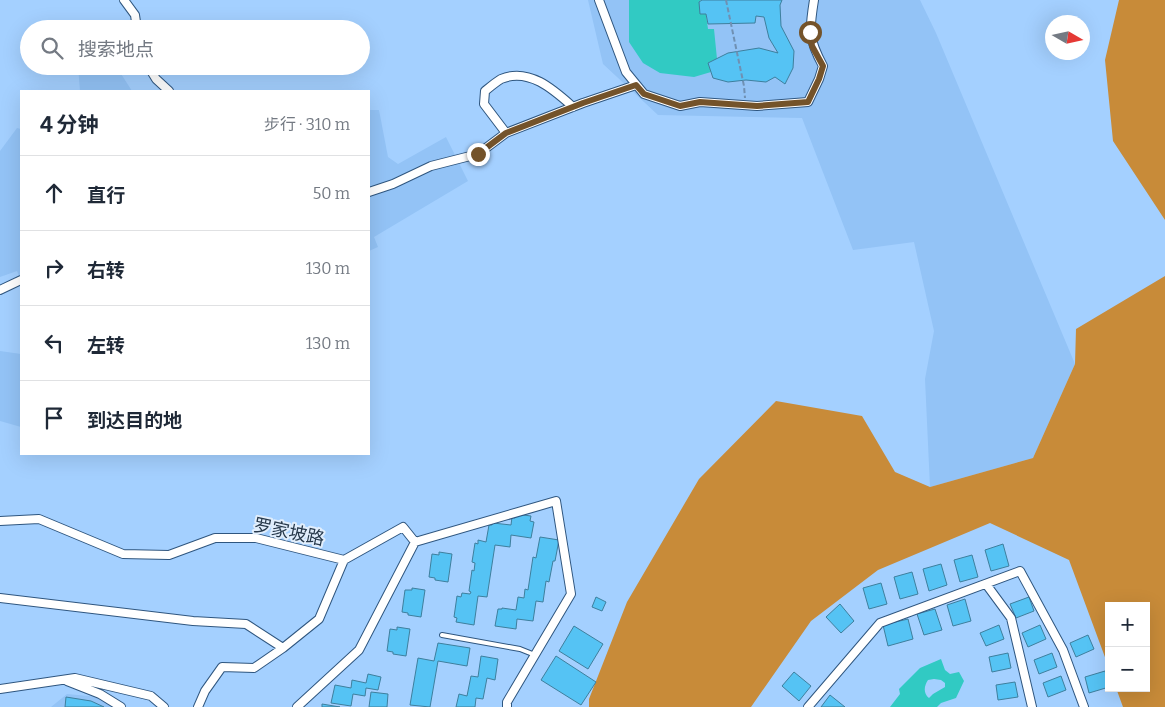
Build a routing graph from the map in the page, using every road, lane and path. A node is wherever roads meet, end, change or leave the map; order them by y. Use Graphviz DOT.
graph roads {
  1 [pos="124,0"];
  2 [pos="599,0"];
  3 [pos="726,0"];
  4 [pos="814,0"];
  5 [pos="136,20"];
  6 [pos="154,75"];
  7 [pos="636,85"];
  8 [pos="168,90"];
  9 [pos="745,106"];
  10 [pos="573,107"];
  11 [pos="506,133"];
  12 [pos="370,192"];
  13 [pos="20,280"];
  14 [pos="0,290"];
  15 [pos="0,520"];
  16 [pos="415,542"];
  17 [pos="344,560"];
  18 [pos="986,584"];
  19 [pos="0,598"];
  20 [pos="442,635"];
  21 [pos="283,648"];
  22 [pos="535,654"];
  23 [pos="65,680"];
  24 [pos="0,689"];
  25 [pos="505,705"];
  26 [pos="121,707"];
  27 [pos="164,707"];
  28 [pos="198,707"];
  29 [pos="297,707"];
  30 [pos="808,707"];
  31 [pos="1032,707"];
  32 [pos="1084,707"];
  1 -- 5 [label="street"];
  2 -- 7 [label="street"];
  3 -- 9 [label="path"];
  4 -- 9 [label="street"];
  6 -- 8 [label="street"];
  7 -- 9 [label="street"];
  7 -- 10 [label="street"];
  10 -- 11 [label="street"];
  10 -- 11 [label="street"];
  11 -- 12 [label="street"];
  13 -- 14 [label="street"];
  15 -- 17 [label="street, 罗家坡路"];
  16 -- 17 [label="street, 罗家坡路"];
  16 -- 22 [label="street"];
  16 -- 29 [label="street"];
  17 -- 21 [label="street"];
  18 -- 30 [label="street"];
  18 -- 31 [label="street"];
  18 -- 32 [label="street"];
  19 -- 21 [label="street"];
  20 -- 22 [label="lane"];
  21 -- 28 [label="street"];
  22 -- 25 [label="street"];
  23 -- 24 [label="street"];
  23 -- 26 [label="street"];
  23 -- 27 [label="street"];
}
